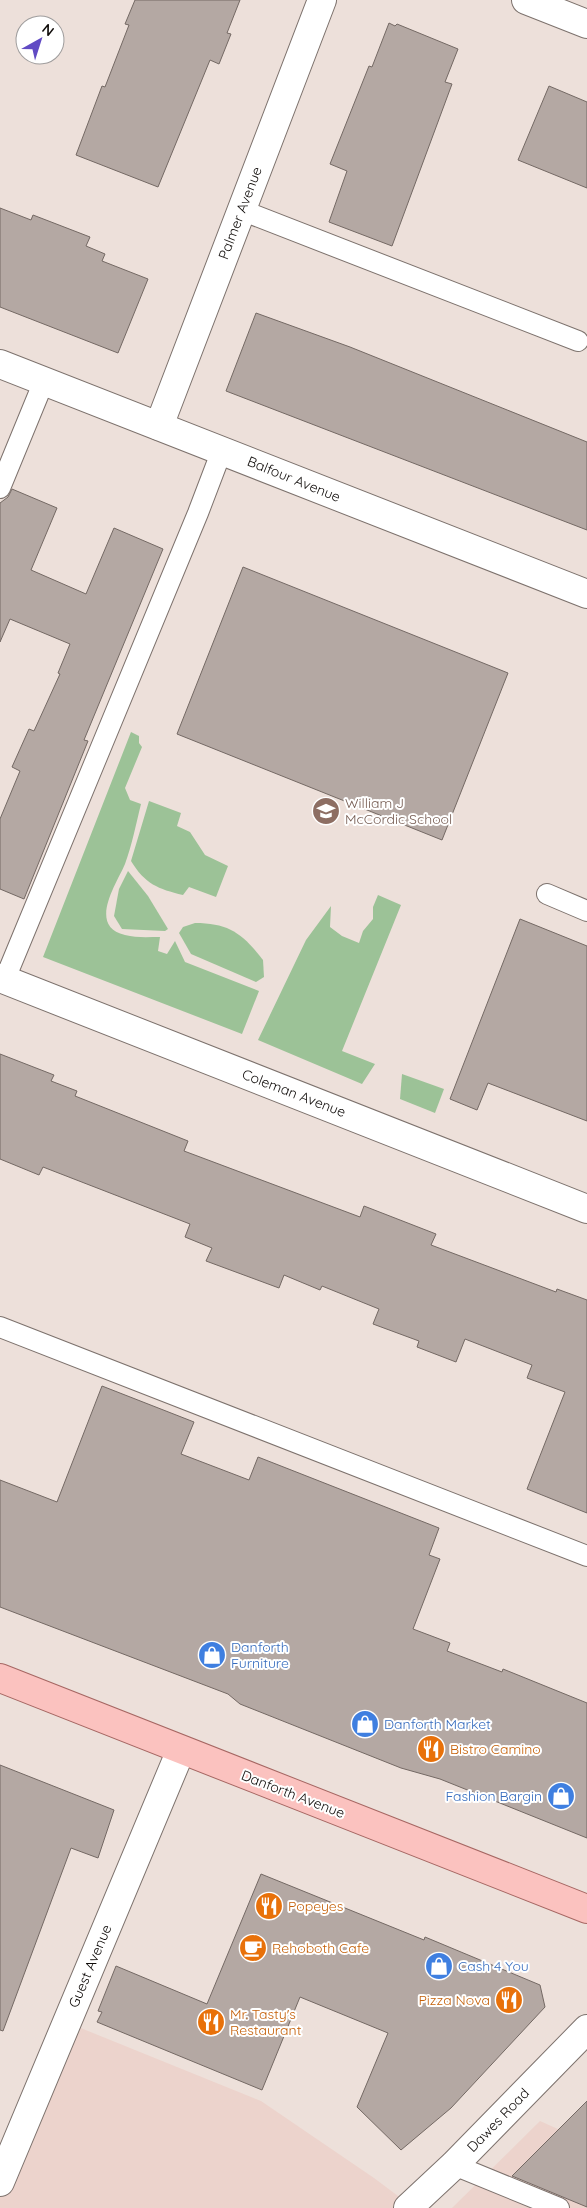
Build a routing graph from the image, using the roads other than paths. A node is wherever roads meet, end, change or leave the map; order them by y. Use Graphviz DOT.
graph roads {
  1 [pos="322,0"];
  2 [pos="526,0"];
  3 [pos="587,24"];
  4 [pos="241,210"];
  5 [pos="578,342"];
  6 [pos="0,364"];
  7 [pos="44,381"];
  8 [pos="159,426"];
  9 [pos="222,450"];
  10 [pos="0,488"];
  11 [pos="587,594"];
  12 [pos="547,894"];
  13 [pos="587,910"];
  14 [pos="2,979"];
  15 [pos="587,1208"];
  16 [pos="0,1327"];
  17 [pos="587,1556"];
  18 [pos="0,1678"];
  19 [pos="180,1750"];
  20 [pos="587,1909"];
  21 [pos="587,2029"];
  22 [pos="454,2165"];
  23 [pos="0,2182"];
  24 [pos="408,2208"];
  25 [pos="559,2208"];
  1 -- 4 [label="street, Palmer Avenue"];
  2 -- 3 [label="street"];
  4 -- 5 [label="lane"];
  4 -- 8 [label="street, Palmer Avenue"];
  6 -- 7 [label="street, Balfour Avenue"];
  7 -- 8 [label="street, Balfour Avenue"];
  7 -- 10 [label="lane"];
  8 -- 9 [label="street, Balfour Avenue"];
  9 -- 11 [label="street, Balfour Avenue"];
  9 -- 14 [label="lane"];
  12 -- 13 [label="lane"];
  14 -- 15 [label="street, Coleman Avenue"];
  16 -- 17 [label="lane"];
  18 -- 19 [label="main road, Danforth Avenue"];
  19 -- 20 [label="main road, Danforth Avenue"];
  19 -- 23 [label="street, Guest Avenue"];
  21 -- 22 [label="street, Dawes Road"];
  22 -- 24 [label="street, Dawes Road"];
  22 -- 25 [label="lane"];
}
